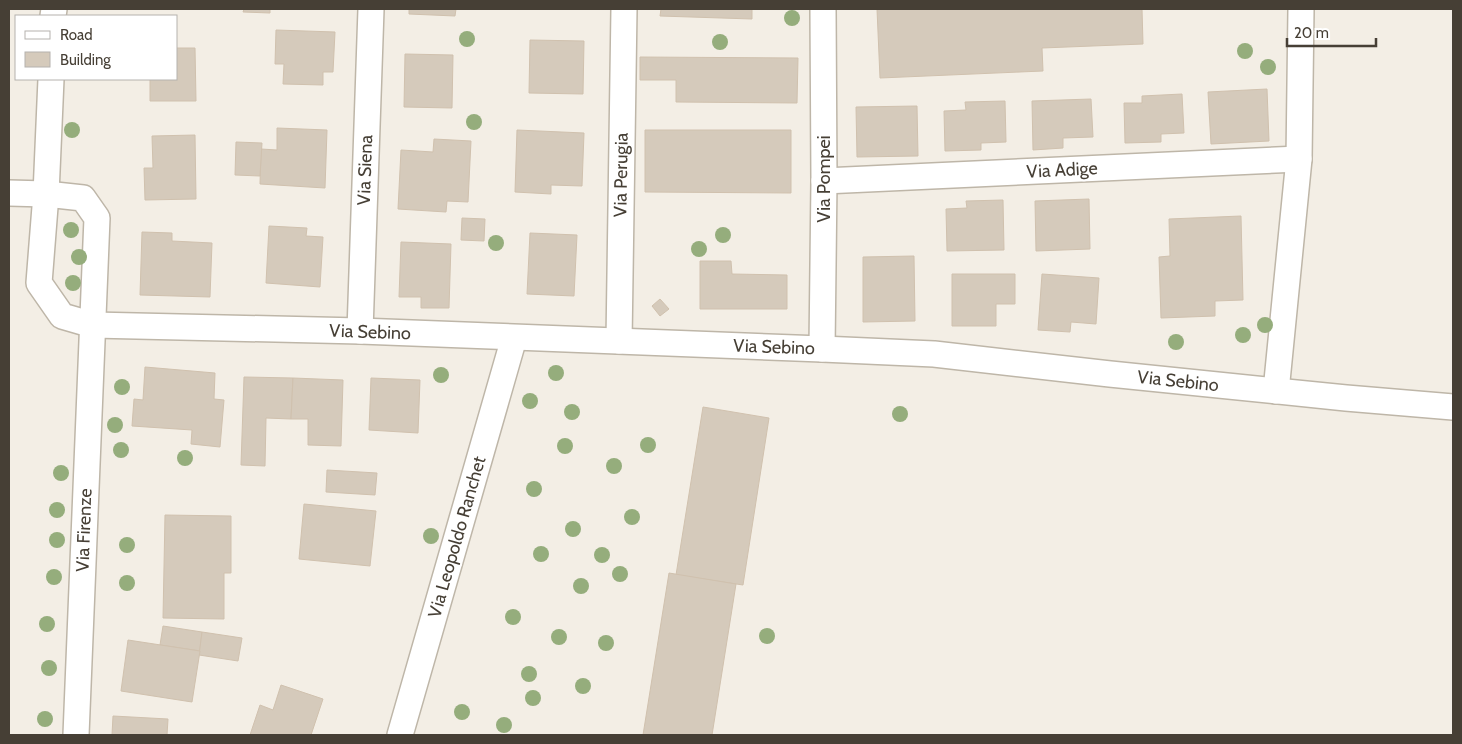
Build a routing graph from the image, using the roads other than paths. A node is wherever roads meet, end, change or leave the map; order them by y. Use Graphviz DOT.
graph roads {
  1 [pos="371,9"];
  2 [pos="624,9"];
  3 [pos="823,9"];
  4 [pos="1301,9"];
  5 [pos="51,80"];
  6 [pos="1299,159"];
  7 [pos="824,181"];
  8 [pos="9,193"];
  9 [pos="46,194"];
  10 [pos="93,325"];
  11 [pos="360,332"];
  12 [pos="514,338"];
  13 [pos="619,341"];
  14 [pos="822,348"];
  15 [pos="1276,391"];
  16 [pos="1453,408"];
  17 [pos="76,735"];
  18 [pos="400,735"];
  1 -- 11 [label="street, Via Siena"];
  2 -- 13 [label="street, Via Perugia"];
  3 -- 7 [label="street, Via Pompei"];
  4 -- 6 [label="street"];
  5 -- 9 [label="street"];
  6 -- 7 [label="street, Via Adige"];
  6 -- 15 [label="street"];
  7 -- 14 [label="street, Via Pompei"];
  8 -- 9 [label="street"];
  9 -- 10 [label="street"];
  9 -- 10 [label="street, Via Firenze"];
  10 -- 11 [label="street, Via Sebino"];
  10 -- 17 [label="street, Via Firenze"];
  11 -- 12 [label="street, Via Sebino"];
  12 -- 13 [label="street, Via Sebino"];
  12 -- 18 [label="street, Via Leopoldo Ranchet"];
  13 -- 14 [label="street, Via Sebino"];
  14 -- 15 [label="street, Via Sebino"];
  15 -- 16 [label="street, Via Sebino"];
}
